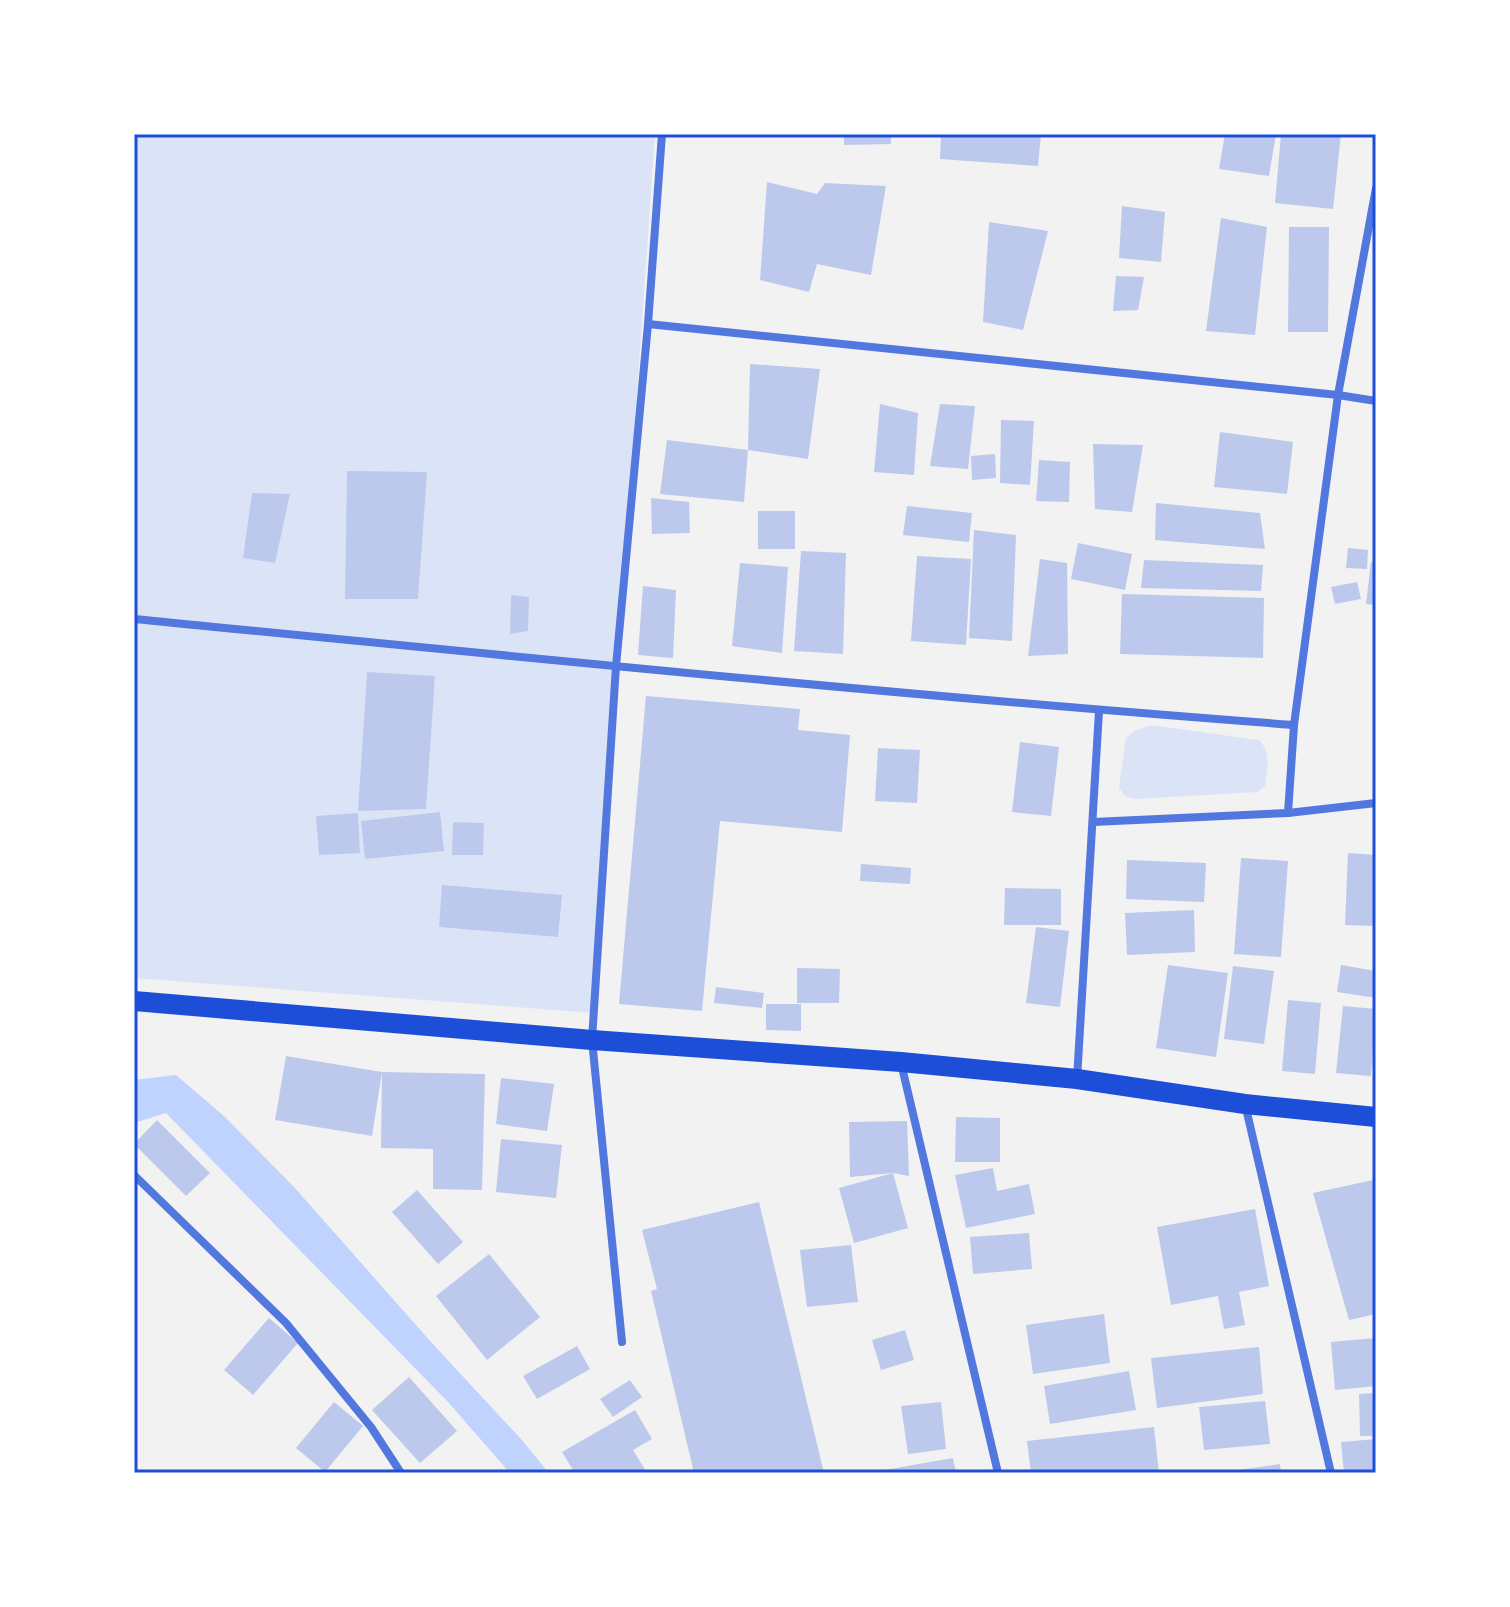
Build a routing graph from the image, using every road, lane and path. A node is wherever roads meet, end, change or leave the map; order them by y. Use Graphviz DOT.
graph roads {
  1 [pos="662,134"];
  2 [pos="1376,188"];
  3 [pos="648,324"];
  4 [pos="1338,395"];
  5 [pos="1376,401"];
  6 [pos="134,619"];
  7 [pos="616,666"];
  8 [pos="1099,711"];
  9 [pos="1294,725"];
  10 [pos="1376,803"];
  11 [pos="1288,813"];
  12 [pos="1093,822"];
  13 [pos="134,1001"];
  14 [pos="592,1040"];
  15 [pos="901,1062"];
  16 [pos="1077,1079"];
  17 [pos="1245,1104"];
  18 [pos="1376,1117"];
  19 [pos="134,1175"];
  20 [pos="622,1342"];
  21 [pos="401,1473"];
  22 [pos="998,1473"];
  23 [pos="1331,1473"];
  1 -- 3 [label="street"];
  2 -- 4 [label="street"];
  3 -- 4 [label="street"];
  3 -- 7 [label="street"];
  4 -- 5 [label="street"];
  4 -- 9 [label="street"];
  6 -- 7 [label="street"];
  7 -- 8 [label="street"];
  7 -- 14 [label="street"];
  8 -- 9 [label="street"];
  8 -- 12 [label="street"];
  9 -- 11 [label="street"];
  10 -- 11 [label="street"];
  11 -- 12 [label="street"];
  12 -- 16 [label="street"];
  13 -- 14 [label="main road"];
  14 -- 15 [label="main road"];
  14 -- 20 [label="street"];
  15 -- 16 [label="main road"];
  15 -- 22 [label="street"];
  16 -- 17 [label="main road"];
  17 -- 18 [label="main road"];
  17 -- 23 [label="street"];
  19 -- 21 [label="street"];
}
